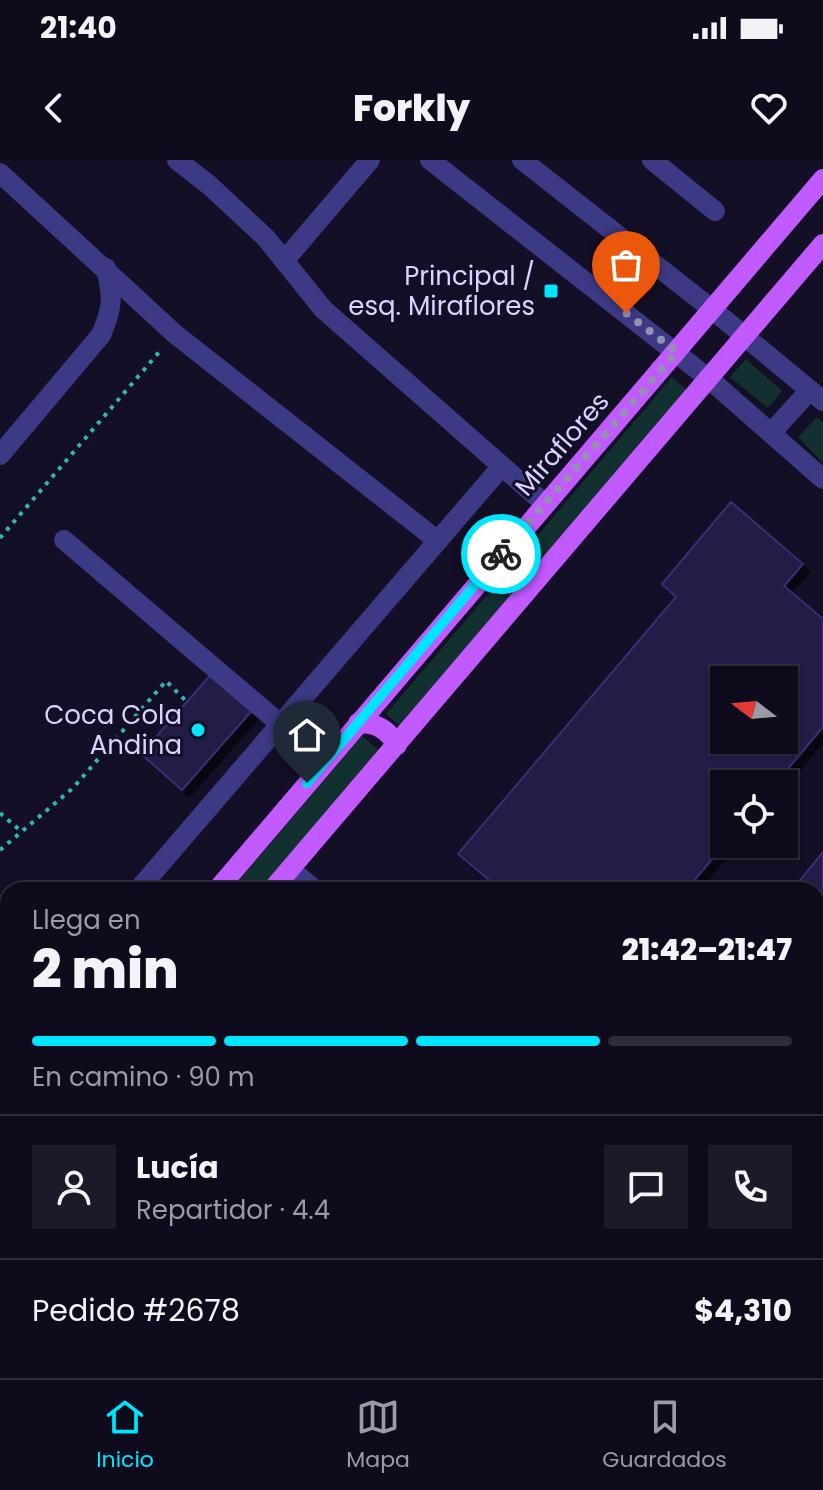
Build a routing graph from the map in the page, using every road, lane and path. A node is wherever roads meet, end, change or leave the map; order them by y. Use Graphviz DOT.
graph roads {
  1 [pos="177,160"];
  2 [pos="370,160"];
  3 [pos="430,160"];
  4 [pos="652,160"];
  5 [pos="530,162"];
  6 [pos="0,173"];
  7 [pos="823,179"];
  8 [pos="715,211"];
  9 [pos="823,244"];
  10 [pos="284,261"];
  11 [pos="106,268"];
  12 [pos="713,310"];
  13 [pos="175,334"];
  14 [pos="743,335"];
  15 [pos="677,352"];
  16 [pos="708,378"];
  17 [pos="817,396"];
  18 [pos="771,433"];
  19 [pos="0,455"];
  20 [pos="502,466"];
  21 [pos="823,479"];
  22 [pos="544,503"];
  23 [pos="0,538"];
  24 [pos="64,540"];
  25 [pos="438,541"];
  26 [pos="187,702"];
  27 [pos="358,723"];
  28 [pos="281,724"];
  29 [pos="397,745"];
  30 [pos="325,762"];
  31 [pos="0,813"];
  32 [pos="22,832"];
  33 [pos="0,850"];
  34 [pos="290,869"];
  35 [pos="145,882"];
  36 [pos="224,882"];
  37 [pos="279,882"];
  38 [pos="305,882"];
  1 -- 10 [label="street"];
  2 -- 10 [label="street"];
  3 -- 15 [label="street"];
  4 -- 8 [label="street"];
  5 -- 12 [label="street"];
  6 -- 11 [label="street"];
  7 -- 12 [label="main road, Miraflores"];
  9 -- 14 [label="main road"];
  10 -- 20 [label="street"];
  11 -- 13 [label="street"];
  11 -- 19 [label="street"];
  12 -- 14 [label="street"];
  12 -- 15 [label="main road, Miraflores"];
  13 -- 23 [label="path"];
  13 -- 25 [label="street"];
  14 -- 16 [label="main road"];
  14 -- 17 [label="street"];
  15 -- 16 [label="street"];
  15 -- 22 [label="main road, Miraflores"];
  16 -- 18 [label="street"];
  16 -- 29 [label="main road"];
  17 -- 18 [label="street"];
  18 -- 21 [label="street"];
  20 -- 22 [label="street"];
  20 -- 25 [label="street"];
  22 -- 27 [label="main road, Miraflores"];
  24 -- 28 [label="street"];
  25 -- 28 [label="street"];
  26 -- 32 [label="path"];
  27 -- 29 [label="main road"];
  27 -- 30 [label="main road, Miraflores"];
  28 -- 30 [label="street"];
  28 -- 35 [label="street"];
  29 -- 34 [label="main road"];
  30 -- 36 [label="main road, Miraflores"];
  31 -- 32 [label="path"];
  32 -- 33 [label="path"];
  34 -- 37 [label="main road"];
  34 -- 38 [label="street"];
}
